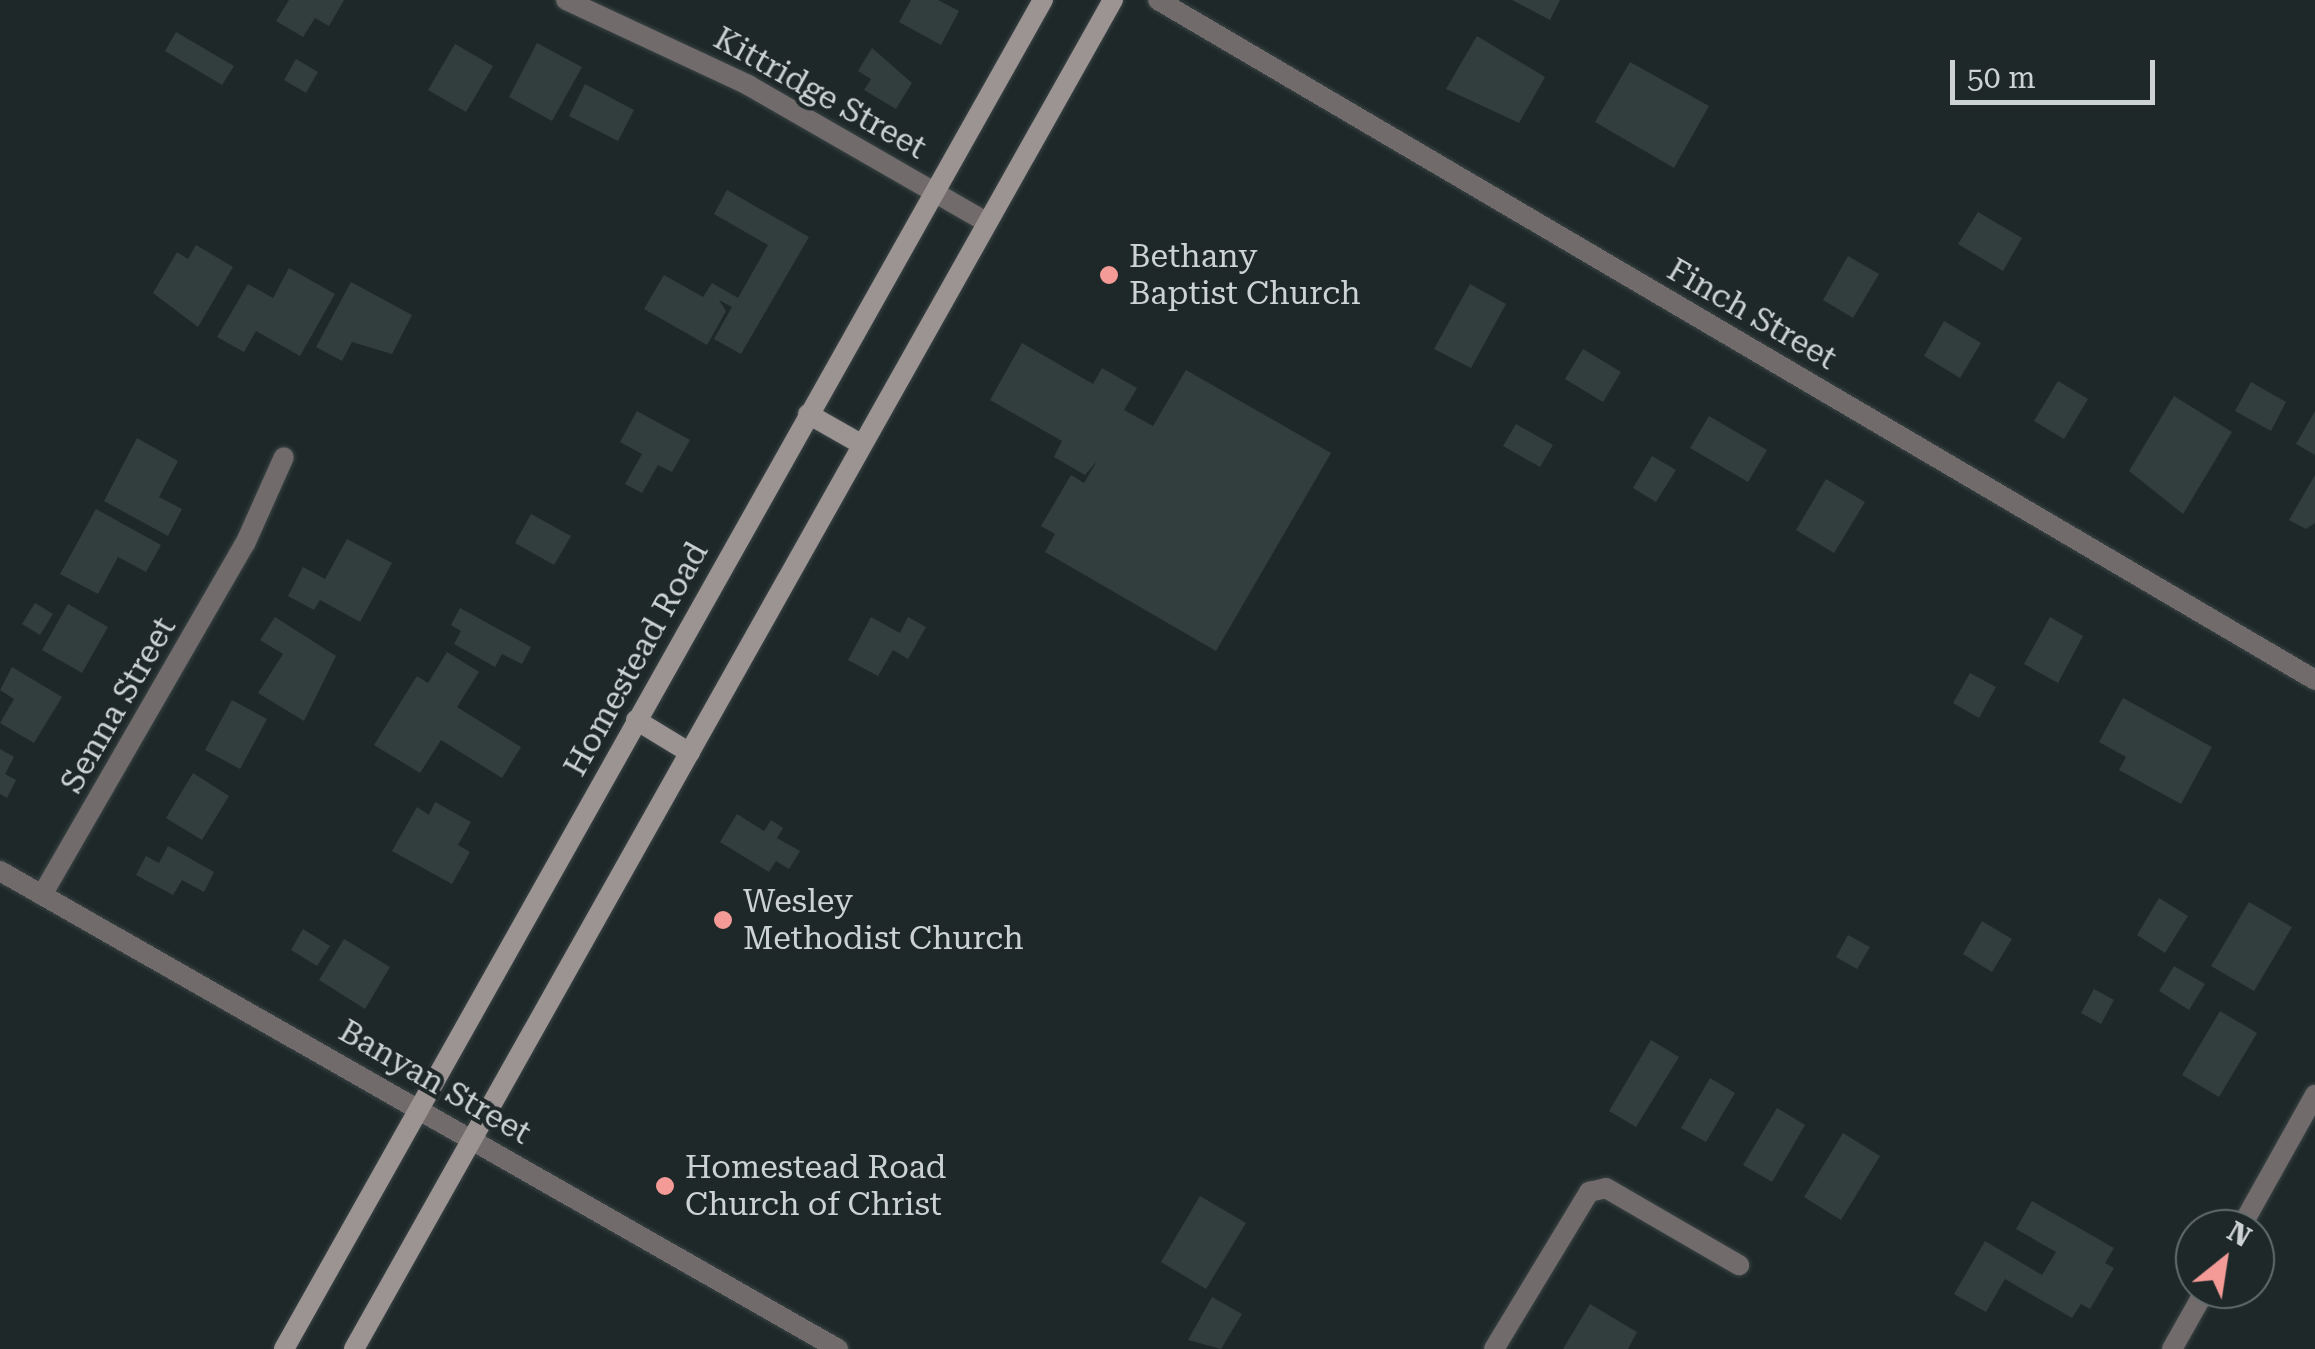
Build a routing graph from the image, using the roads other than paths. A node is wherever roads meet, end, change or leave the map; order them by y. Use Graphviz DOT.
graph roads {
  1 [pos="566,0"];
  2 [pos="1043,0"];
  3 [pos="1113,0"];
  4 [pos="1158,0"];
  5 [pos="934,192"];
  6 [pos="986,222"];
  7 [pos="808,414"];
  8 [pos="861,444"];
  9 [pos="284,457"];
  10 [pos="2315,680"];
  11 [pos="636,720"];
  12 [pos="690,753"];
  13 [pos="0,871"];
  14 [pos="42,895"];
  15 [pos="2315,1095"];
  16 [pos="419,1107"];
  17 [pos="476,1140"];
  18 [pos="2251,1209"];
  19 [pos="1739,1264"];
  20 [pos="2195,1309"];
  21 [pos="284,1349"];
  22 [pos="354,1349"];
  23 [pos="838,1349"];
  24 [pos="1494,1349"];
  25 [pos="2172,1349"];
  1 -- 5 [label="street, Kittridge Street"];
  2 -- 5 [label="main road, Homestead Road"];
  3 -- 6 [label="main road"];
  4 -- 10 [label="street, Finch Street"];
  5 -- 6 [label="street, Kittridge Street"];
  5 -- 7 [label="main road, Homestead Road"];
  6 -- 8 [label="main road"];
  7 -- 8 [label="main road"];
  7 -- 11 [label="main road, Homestead Road"];
  8 -- 12 [label="main road"];
  9 -- 14 [label="street, Senna Street"];
  11 -- 12 [label="main road"];
  11 -- 16 [label="main road, Homestead Road"];
  12 -- 17 [label="main road"];
  13 -- 14 [label="street, Banyan Street"];
  14 -- 16 [label="street, Banyan Street"];
  15 -- 18 [label="street"];
  16 -- 17 [label="street, Banyan Street"];
  16 -- 21 [label="main road, Homestead Road"];
  17 -- 22 [label="main road"];
  17 -- 23 [label="street, Banyan Street"];
  19 -- 24 [label="street"];
  20 -- 25 [label="street"];
}
